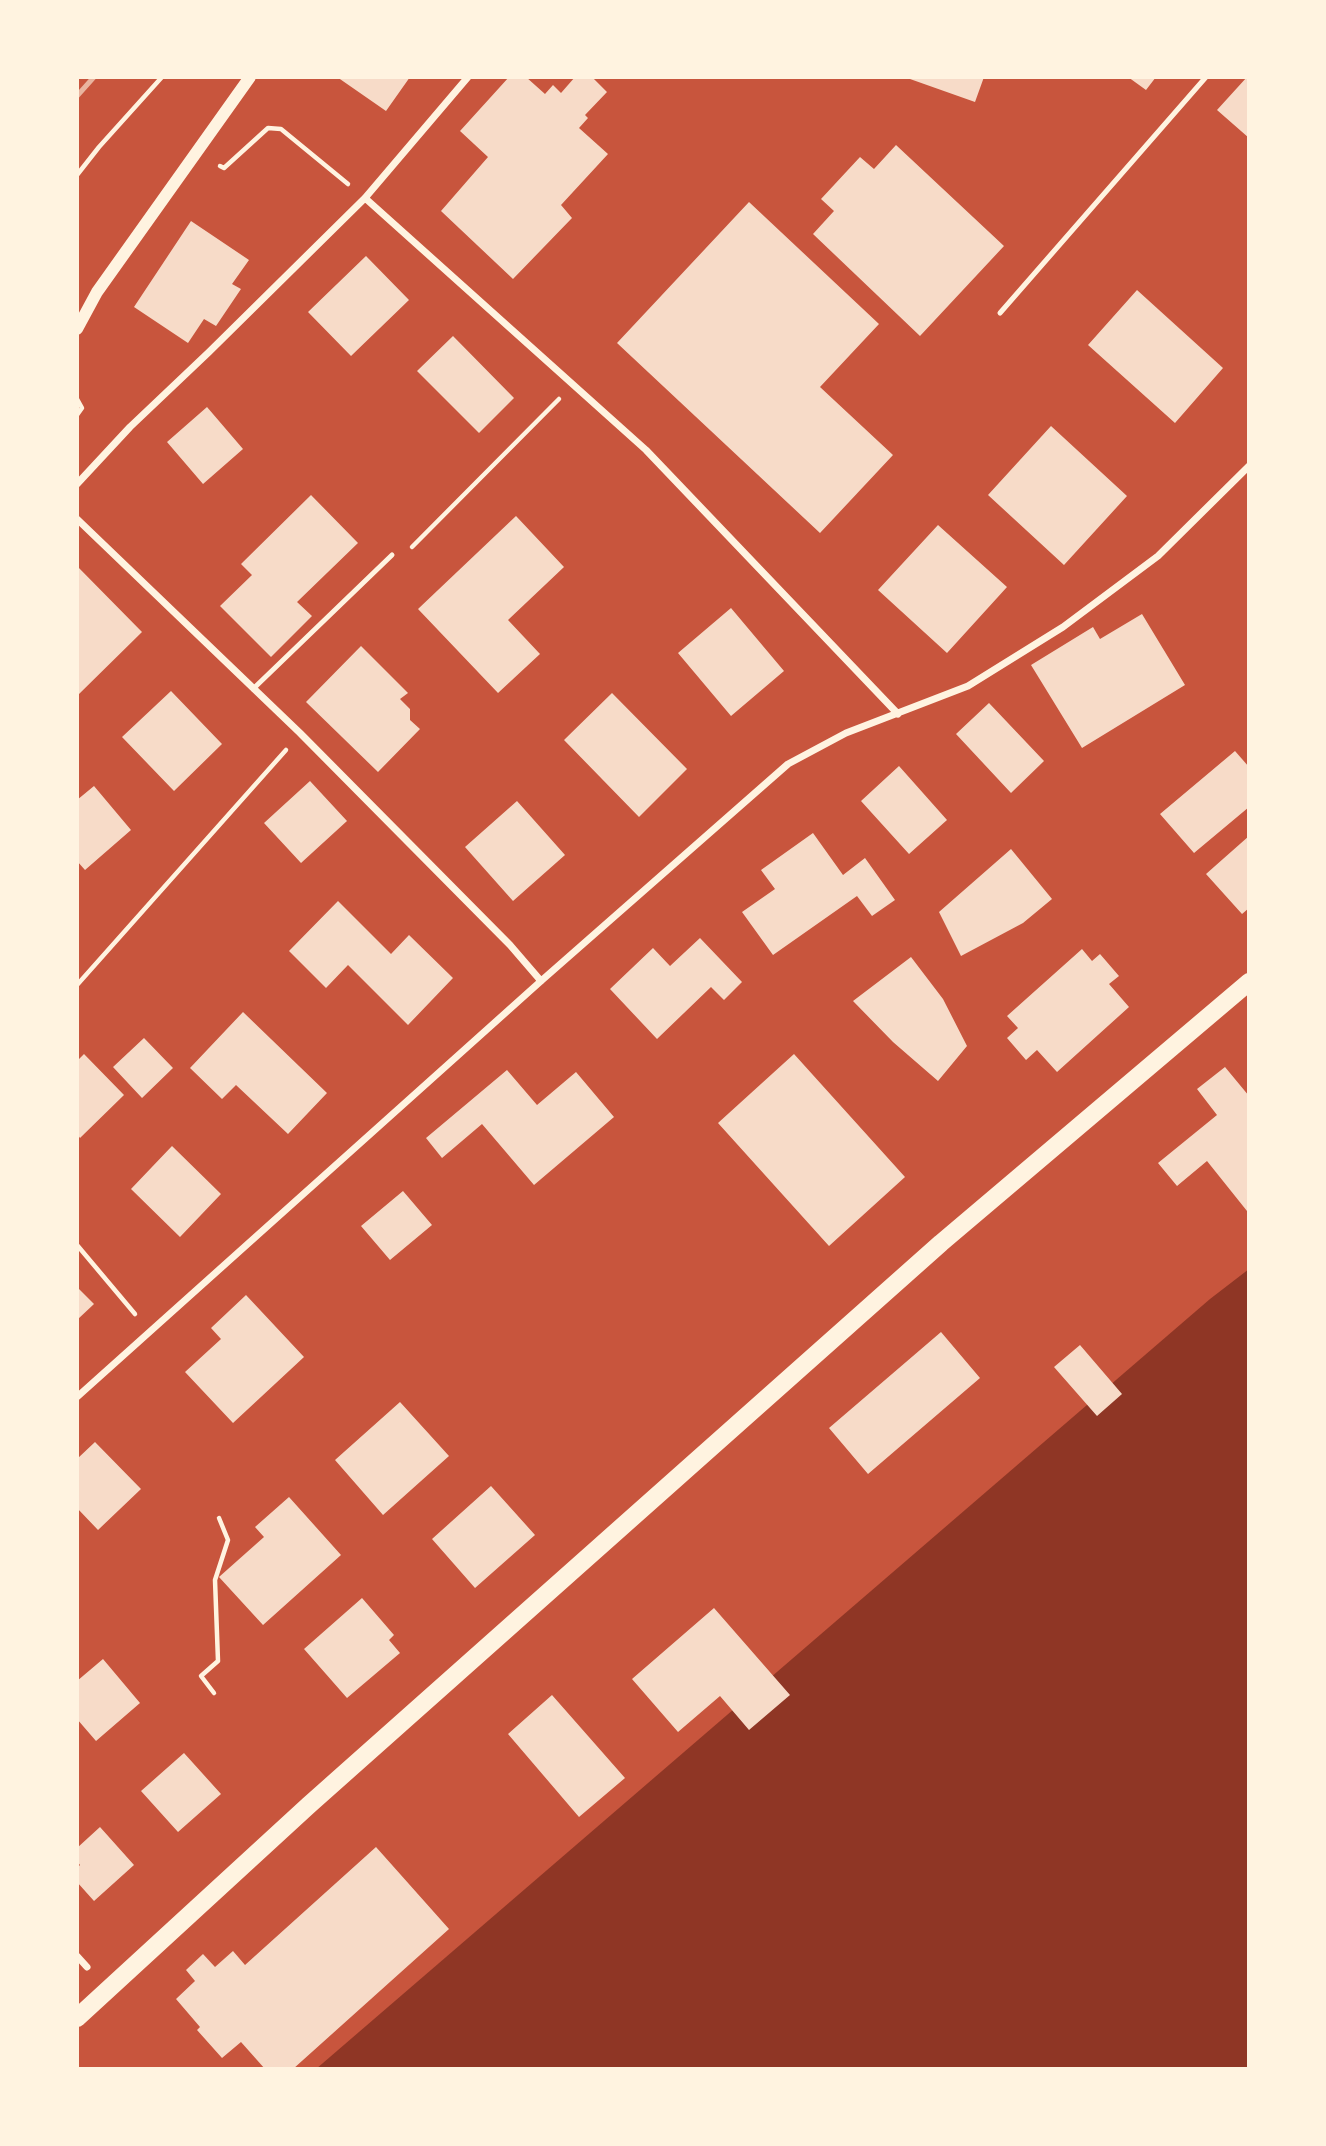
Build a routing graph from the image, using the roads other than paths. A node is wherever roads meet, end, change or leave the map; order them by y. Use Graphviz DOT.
graph roads {
  1 [pos="250,77"];
  2 [pos="468,77"];
  3 [pos="1206,77"];
  4 [pos="365,198"];
  5 [pos="1000,313"];
  6 [pos="77,329"];
  7 [pos="1249,466"];
  8 [pos="77,484"];
  9 [pos="77,519"];
  10 [pos="392,555"];
  11 [pos="253,689"];
  12 [pos="898,714"];
  13 [pos="541,981"];
  14 [pos="1249,982"];
  15 [pos="77,1397"];
  16 [pos="77,1956"];
  17 [pos="87,1967"];
  18 [pos="77,2018"];
  1 -- 6 [label="street"];
  2 -- 4 [label="street"];
  3 -- 5 [label="lane"];
  4 -- 8 [label="street"];
  4 -- 12 [label="street"];
  7 -- 12 [label="street"];
  9 -- 11 [label="street"];
  10 -- 11 [label="lane"];
  11 -- 13 [label="street"];
  12 -- 13 [label="street"];
  13 -- 15 [label="street"];
  14 -- 18 [label="main road"];
  16 -- 17 [label="street"];
}
